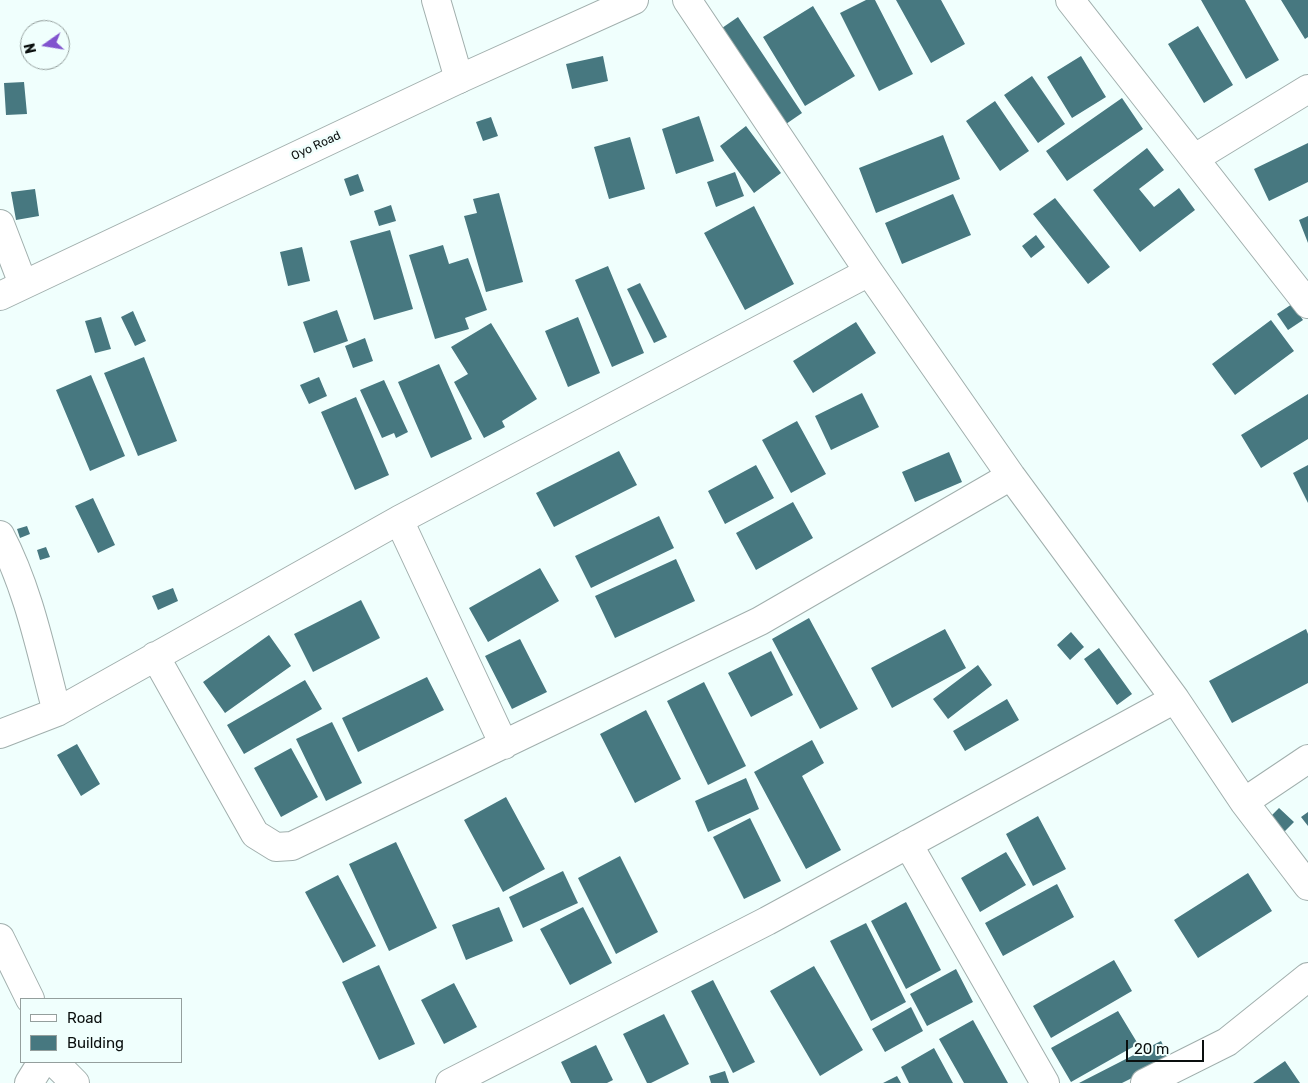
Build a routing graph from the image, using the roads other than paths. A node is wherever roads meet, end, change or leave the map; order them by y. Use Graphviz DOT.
graph roads {
  1 [pos="436,0"];
  2 [pos="634,0"];
  3 [pos="687,0"];
  4 [pos="1070,0"];
  5 [pos="459,79"];
  6 [pos="1308,89"];
  7 [pos="1195,158"];
  8 [pos="0,224"];
  9 [pos="869,272"];
  10 [pos="12,290"];
  11 [pos="1308,304"];
  12 [pos="1011,476"];
  13 [pos="399,520"];
  14 [pos="0,535"];
  15 [pos="155,656"];
  16 [pos="1175,699"];
  17 [pos="57,712"];
  18 [pos="0,734"];
  19 [pos="504,745"];
  20 [pos="1308,759"];
  21 [pos="1244,802"];
  22 [pos="908,844"];
  23 [pos="1308,886"];
  24 [pos="0,938"];
  25 [pos="1308,977"];
  26 [pos="30,998"];
  27 [pos="41,1063"];
  28 [pos="55,1063"];
  29 [pos="29,1083"];
  30 [pos="75,1083"];
  31 [pos="450,1083"];
  32 [pos="1045,1083"];
  33 [pos="1144,1083"];
  1 -- 5 [label="street"];
  2 -- 5 [label="street, Oyo Road"];
  3 -- 9 [label="street"];
  4 -- 7 [label="street"];
  5 -- 10 [label="street, Oyo Road"];
  6 -- 7 [label="street"];
  7 -- 11 [label="street"];
  8 -- 10 [label="street"];
  9 -- 12 [label="street"];
  9 -- 13 [label="street"];
  12 -- 16 [label="street"];
  12 -- 19 [label="street"];
  13 -- 15 [label="street"];
  13 -- 19 [label="street"];
  14 -- 17 [label="street"];
  15 -- 17 [label="street"];
  15 -- 19 [label="street"];
  16 -- 21 [label="street"];
  16 -- 22 [label="street"];
  17 -- 18 [label="street"];
  20 -- 21 [label="street"];
  21 -- 23 [label="street"];
  22 -- 31 [label="street"];
  22 -- 32 [label="street"];
  24 -- 26 [label="street"];
  25 -- 33 [label="street"];
  27 -- 29 [label="street"];
  28 -- 30 [label="street"];
}
